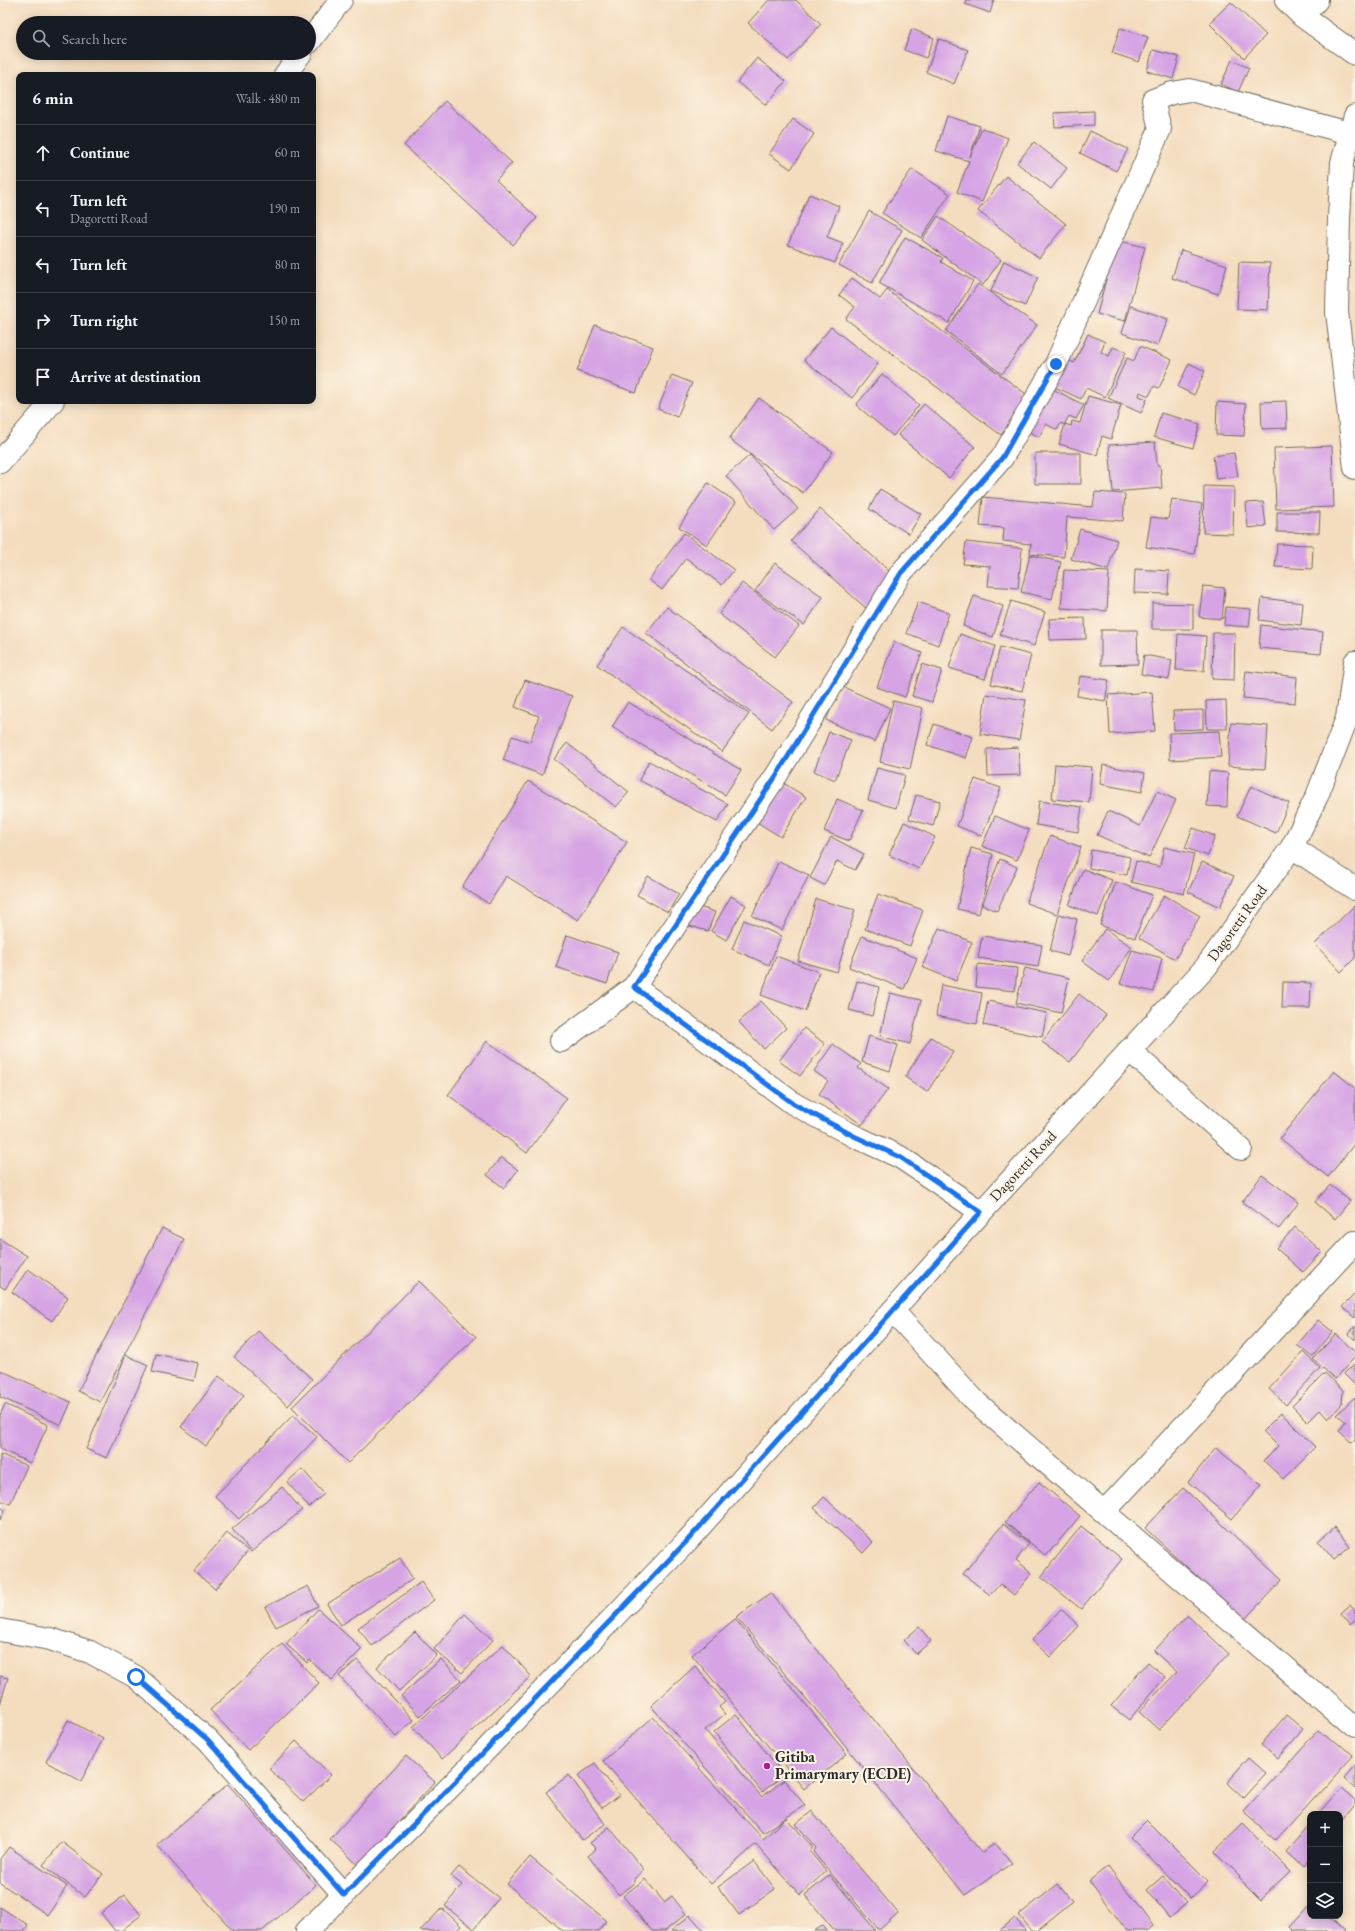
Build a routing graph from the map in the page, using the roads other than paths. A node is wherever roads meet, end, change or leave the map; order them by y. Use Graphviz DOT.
graph roads {
  1 [pos="340,0"];
  2 [pos="1286,0"];
  3 [pos="1317,0"];
  4 [pos="1302,16"];
  5 [pos="316,33"];
  6 [pos="1355,54"];
  7 [pos="296,60"];
  8 [pos="287,72"];
  9 [pos="1352,124"];
  10 [pos="50,404"];
  11 [pos="0,462"];
  12 [pos="1355,468"];
  13 [pos="1355,662"];
  14 [pos="1292,847"];
  15 [pos="1355,889"];
  16 [pos="634,987"];
  17 [pos="561,1041"];
  18 [pos="1129,1050"];
  19 [pos="1241,1149"];
  20 [pos="981,1212"];
  21 [pos="1355,1242"];
  22 [pos="893,1311"];
  23 [pos="1104,1512"];
  24 [pos="0,1630"];
  25 [pos="1355,1728"];
  26 [pos="344,1895"];
  27 [pos="307,1931"];
  1 -- 5 [label="street"];
  2 -- 4 [label="street"];
  3 -- 4 [label="street"];
  4 -- 6 [label="street"];
  7 -- 8 [label="street"];
  9 -- 12 [label="street"];
  9 -- 16 [label="street"];
  10 -- 11 [label="street"];
  13 -- 14 [label="street, Dagoretti Road"];
  14 -- 15 [label="street"];
  14 -- 18 [label="street, Dagoretti Road"];
  16 -- 17 [label="street"];
  16 -- 20 [label="street"];
  18 -- 19 [label="street"];
  18 -- 20 [label="street, Dagoretti Road"];
  20 -- 22 [label="street, Dagoretti Road"];
  21 -- 23 [label="street"];
  22 -- 23 [label="street"];
  22 -- 26 [label="street, Dagoretti Road"];
  23 -- 25 [label="street"];
  24 -- 26 [label="street"];
  26 -- 27 [label="street, Dagoretti Road"];
}
